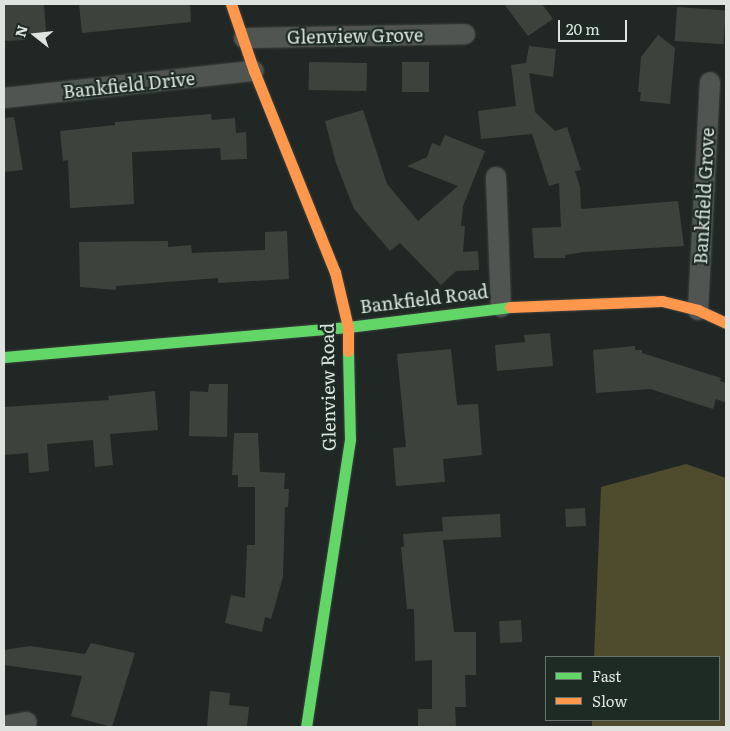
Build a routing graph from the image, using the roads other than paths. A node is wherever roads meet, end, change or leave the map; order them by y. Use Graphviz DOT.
graph roads {
  1 [pos="231,4"];
  2 [pos="465,34"];
  3 [pos="244,38"];
  4 [pos="254,71"];
  5 [pos="710,82"];
  6 [pos="4,98"];
  7 [pos="496,177"];
  8 [pos="501,307"];
  9 [pos="698,310"];
  10 [pos="726,323"];
  11 [pos="348,326"];
  12 [pos="4,357"];
  13 [pos="27,722"];
  14 [pos="4,726"];
  15 [pos="306,727"];
  1 -- 3 [label="street, Glenview Road"];
  2 -- 3 [label="street, Glenview Grove"];
  3 -- 4 [label="street, Glenview Road"];
  4 -- 6 [label="street, Bankfield Drive"];
  4 -- 11 [label="street, Glenview Road"];
  5 -- 9 [label="street, Bankfield Grove"];
  7 -- 8 [label="street"];
  8 -- 9 [label="street, Bankfield Road"];
  8 -- 11 [label="street, Bankfield Road"];
  9 -- 10 [label="street, Bankfield Road"];
  11 -- 12 [label="street, Bankfield Road"];
  11 -- 15 [label="street, Glenview Road"];
  13 -- 14 [label="street"];
}
